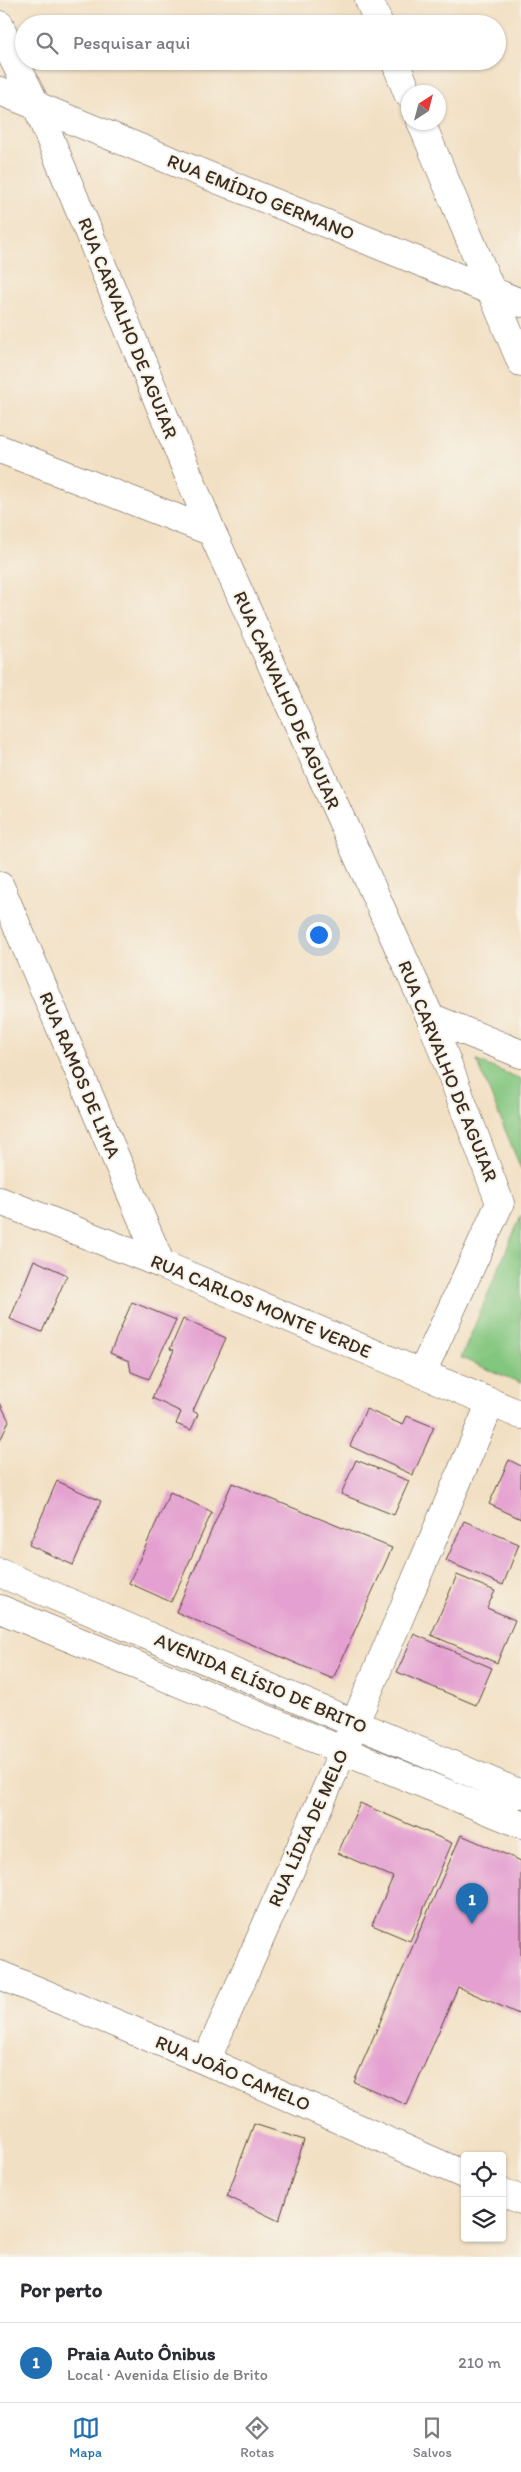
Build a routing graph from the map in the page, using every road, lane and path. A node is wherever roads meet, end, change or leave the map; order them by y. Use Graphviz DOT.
graph roads {
  1 [pos="370,0"];
  2 [pos="376,15"];
  3 [pos="0,25"];
  4 [pos="15,62"];
  5 [pos="19,70"];
  6 [pos="399,70"];
  7 [pos="404,85"];
  8 [pos="0,91"];
  9 [pos="37,106"];
  10 [pos="423,130"];
  11 [pos="490,290"];
  12 [pos="521,303"];
  13 [pos="521,362"];
  14 [pos="0,449"];
  15 [pos="212,532"];
  16 [pos="0,886"];
  17 [pos="430,1017"];
  18 [pos="521,1054"];
  19 [pos="0,1201"];
  20 [pos="161,1264"];
  21 [pos="422,1373"];
  22 [pos="491,1402"];
  23 [pos="521,1415"];
  24 [pos="0,1573"];
  25 [pos="0,1609"];
  26 [pos="354,1723"];
  27 [pos="343,1750"];
  28 [pos="521,1794"];
  29 [pos="521,1824"];
  30 [pos="0,1975"];
  31 [pos="206,2061"];
  32 [pos="461,2173"];
  33 [pos="506,2194"];
  34 [pos="521,2200"];
  1 -- 2 [label="street"];
  3 -- 4 [label="street, RUA CARVALHO DE AGUIAR"];
  5 -- 9 [label="street, RUA CARVALHO DE AGUIAR"];
  6 -- 7 [label="street"];
  8 -- 9 [label="street, RUA EMÍDIO GERMANO"];
  9 -- 11 [label="street, RUA EMÍDIO GERMANO"];
  9 -- 15 [label="street, RUA CARVALHO DE AGUIAR"];
  10 -- 11 [label="street"];
  11 -- 12 [label="street, RUA EMÍDIO GERMANO"];
  11 -- 13 [label="street"];
  14 -- 15 [label="street"];
  15 -- 17 [label="street, RUA CARVALHO DE AGUIAR"];
  16 -- 20 [label="street, RUA RAMOS DE LIMA"];
  17 -- 18 [label="street"];
  17 -- 21 [label="street, RUA CARVALHO DE AGUIAR"];
  19 -- 20 [label="street, RUA CARLOS MONTE VERDE"];
  20 -- 21 [label="street, RUA CARLOS MONTE VERDE"];
  21 -- 22 [label="street, RUA CARLOS MONTE VERDE"];
  22 -- 23 [label="street, RUA CARLOS MONTE VERDE"];
  22 -- 26 [label="street, RUA LÍDIA DE MELO"];
  24 -- 26 [label="street, AVENIDA ELÍSIO DE BRITO"];
  25 -- 27 [label="street, AVENIDA ELÍSIO DE BRITO"];
  26 -- 27 [label="street, RUA LÍDIA DE MELO"];
  26 -- 28 [label="street, AVENIDA ELÍSIO DE BRITO"];
  27 -- 29 [label="street, AVENIDA ELÍSIO DE BRITO"];
  27 -- 31 [label="street, RUA LÍDIA DE MELO"];
  30 -- 31 [label="street, RUA JOÃO CAMELO"];
  31 -- 32 [label="street, RUA JOÃO CAMELO"];
  33 -- 34 [label="street"];
}
